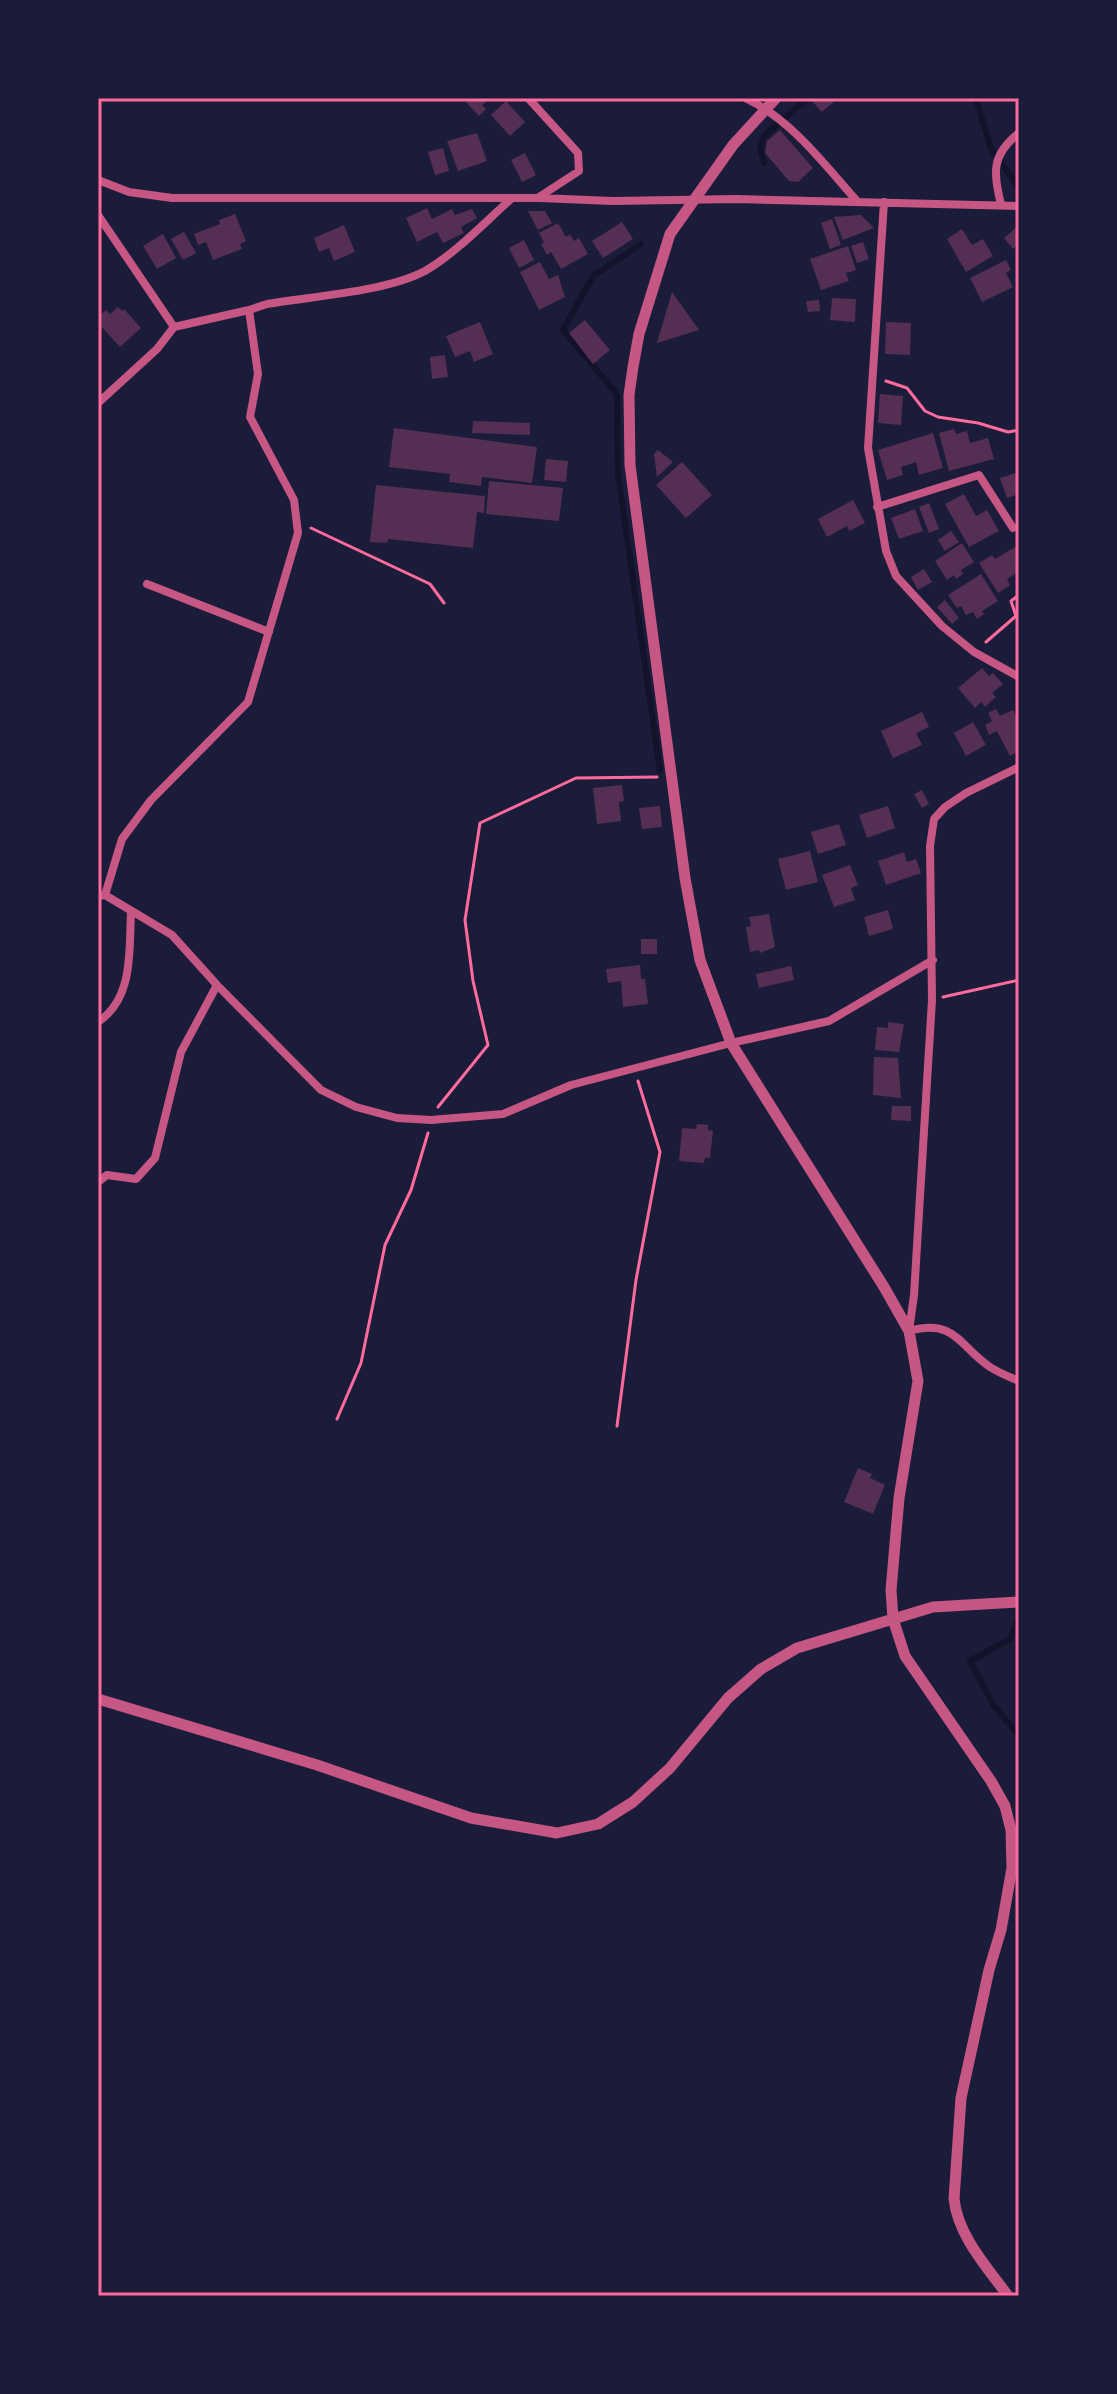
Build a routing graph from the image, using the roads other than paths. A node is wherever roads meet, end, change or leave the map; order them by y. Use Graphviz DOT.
graph roads {
  1 [pos="528,98"];
  2 [pos="745,98"];
  3 [pos="776,98"];
  4 [pos="765,108"];
  5 [pos="1019,133"];
  6 [pos="98,180"];
  7 [pos="539,198"];
  8 [pos="511,199"];
  9 [pos="695,199"];
  10 [pos="857,201"];
  11 [pos="884,202"];
  12 [pos="1001,205"];
  13 [pos="1019,206"];
  14 [pos="98,215"];
  15 [pos="249,310"];
  16 [pos="174,327"];
  17 [pos="98,403"];
  18 [pos="877,507"];
  19 [pos="1013,528"];
  20 [pos="147,584"];
  21 [pos="269,632"];
  22 [pos="1019,677"];
  23 [pos="1019,767"];
  24 [pos="102,896"];
  25 [pos="131,912"];
  26 [pos="933,960"];
  27 [pos="217,985"];
  28 [pos="98,1022"];
  29 [pos="731,1043"];
  30 [pos="98,1182"];
  31 [pos="909,1331"];
  32 [pos="1019,1381"];
  33 [pos="1019,1602"];
  34 [pos="893,1619"];
  35 [pos="98,1699"];
  36 [pos="1008,2296"];
  1 -- 7 [label="street"];
  2 -- 4 [label="street"];
  3 -- 4 [label="street"];
  4 -- 9 [label="street"];
  4 -- 10 [label="street"];
  5 -- 12 [label="street"];
  6 -- 8 [label="street"];
  7 -- 8 [label="street"];
  7 -- 9 [label="street"];
  8 -- 15 [label="street"];
  9 -- 10 [label="street"];
  9 -- 29 [label="street"];
  10 -- 11 [label="street"];
  11 -- 12 [label="street"];
  11 -- 18 [label="street"];
  12 -- 13 [label="street"];
  14 -- 16 [label="street"];
  15 -- 16 [label="street"];
  15 -- 21 [label="street"];
  16 -- 17 [label="street"];
  18 -- 19 [label="street"];
  18 -- 22 [label="street"];
  20 -- 21 [label="street"];
  21 -- 24 [label="street"];
  23 -- 26 [label="street"];
  24 -- 25 [label="street"];
  25 -- 27 [label="street"];
  25 -- 28 [label="street"];
  26 -- 29 [label="street"];
  26 -- 31 [label="street"];
  27 -- 29 [label="street"];
  27 -- 30 [label="street"];
  29 -- 31 [label="street"];
  31 -- 32 [label="street"];
  31 -- 34 [label="street"];
  33 -- 34 [label="street"];
  34 -- 35 [label="street"];
  34 -- 36 [label="street"];
}
